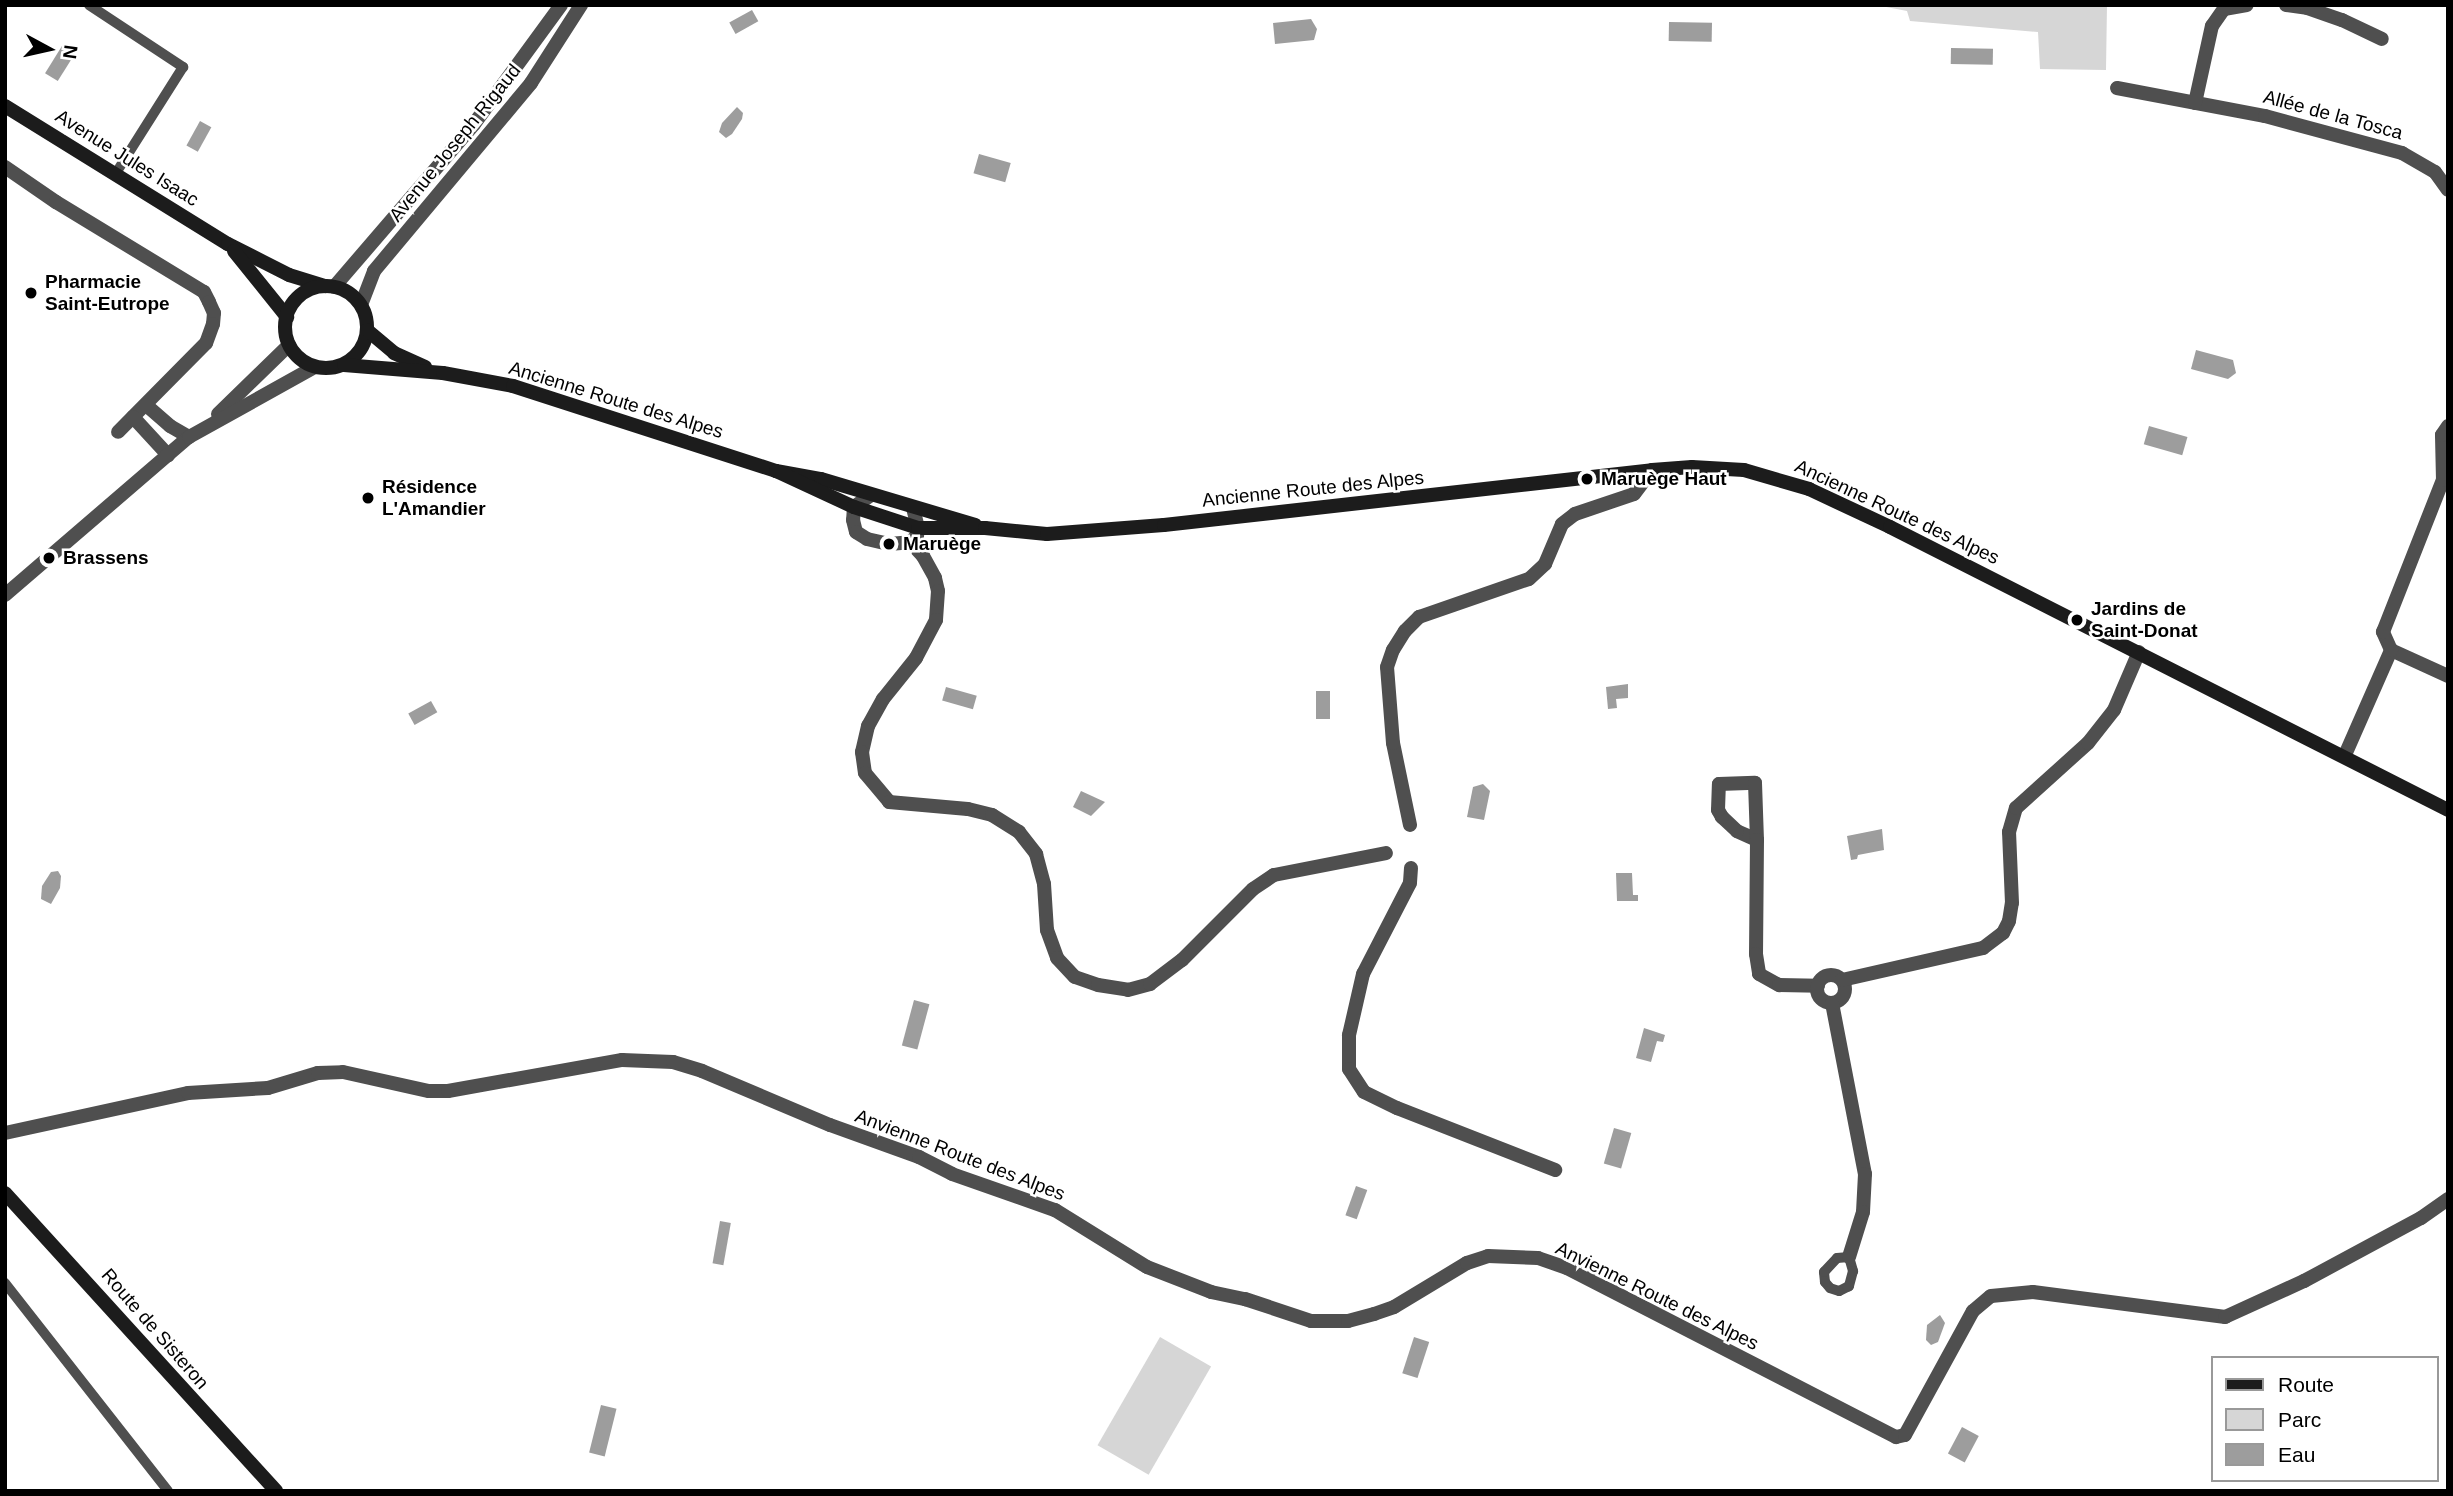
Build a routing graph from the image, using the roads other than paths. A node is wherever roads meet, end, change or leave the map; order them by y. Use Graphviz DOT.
graph roads {
  1 [pos="89,5"];
  2 [pos="561,5"];
  3 [pos="581,5"];
  4 [pos="2247,5"];
  5 [pos="2286,5"];
  6 [pos="2382,39"];
  7 [pos="2117,88"];
  8 [pos="2195,103"];
  9 [pos="5,106"];
  10 [pos="5,167"];
  11 [pos="116,173"];
  12 [pos="2448,190"];
  13 [pos="228,244"];
  14 [pos="330,287"];
  15 [pos="361,305"];
  16 [pos="287,317"];
  17 [pos="367,330"];
  18 [pos="289,345"];
  19 [pos="344,365"];
  20 [pos="316,367"];
  21 [pos="443,373"];
  22 [pos="146,405"];
  23 [pos="133,417"];
  24 [pos="2448,426"];
  25 [pos="205,427"];
  26 [pos="118,432"];
  27 [pos="189,437"];
  28 [pos="168,455"];
  29 [pos="1652,470"];
  30 [pos="776,471"];
  31 [pos="870,495"];
  32 [pos="854,507"];
  33 [pos="913,508"];
  34 [pos="918,528"];
  35 [pos="985,528"];
  36 [pos="910,542"];
  37 [pos="5,595"];
  38 [pos="2391,650"];
  39 [pos="2139,652"];
  40 [pos="2448,676"];
  41 [pos="2344,755"];
  42 [pos="2448,810"];
  43 [pos="1410,825"];
  44 [pos="1757,840"];
  45 [pos="1386,853"];
  46 [pos="1411,868"];
  47 [pos="1842,980"];
  48 [pos="1818,986"];
  49 [pos="1832,1003"];
  50 [pos="5,1133"];
  51 [pos="1555,1170"];
  52 [pos="5,1193"];
  53 [pos="2448,1199"];
  54 [pos="1849,1257"];
  55 [pos="5,1283"];
  56 [pos="168,1491"];
  57 [pos="276,1491"];
  1 -- 11 [label="lane"];
  2 -- 14 [label="street, Avenue Joseph Rigaud"];
  3 -- 15 [label="street, Avenue Joseph Rigaud"];
  4 -- 8 [label="street"];
  5 -- 6 [label="street"];
  7 -- 8 [label="street, Allée de la Tosca"];
  8 -- 12 [label="street, Allée de la Tosca"];
  9 -- 11 [label="main road, Avenue Jules Isaac"];
  10 -- 22 [label="street"];
  11 -- 13 [label="main road, Avenue Jules Isaac"];
  13 -- 14 [label="main road, Avenue Jules Isaac"];
  13 -- 16 [label="main road, Avenue Jules Isaac"];
  14 -- 15 [label="main road"];
  14 -- 16 [label="main road"];
  15 -- 17 [label="main road"];
  16 -- 18 [label="main road"];
  17 -- 19 [label="main road"];
  17 -- 21 [label="main road, Ancienne Route des Alpes"];
  18 -- 20 [label="main road"];
  18 -- 25 [label="street"];
  19 -- 20 [label="main road"];
  19 -- 21 [label="main road, Ancienne Route des Alpes"];
  20 -- 25 [label="street"];
  21 -- 30 [label="main road, Ancienne Route des Alpes"];
  22 -- 23 [label="street"];
  22 -- 27 [label="street"];
  23 -- 26 [label="street"];
  23 -- 28 [label="street"];
  24 -- 38 [label="street"];
  25 -- 27 [label="street"];
  27 -- 28 [label="street"];
  28 -- 37 [label="street"];
  29 -- 35 [label="main road, Ancienne Route des Alpes"];
  29 -- 39 [label="main road, Ancienne Route des Alpes"];
  29 -- 43 [label="street"];
  30 -- 31 [label="main road, Ancienne Route des Alpes"];
  30 -- 32 [label="main road, Ancienne Route des Alpes"];
  31 -- 32 [label="street"];
  31 -- 33 [label="main road, Ancienne Route des Alpes"];
  32 -- 34 [label="main road, Ancienne Route des Alpes"];
  32 -- 36 [label="street"];
  33 -- 34 [label="street"];
  33 -- 35 [label="main road, Ancienne Route des Alpes"];
  34 -- 35 [label="main road, Ancienne Route des Alpes"];
  34 -- 36 [label="street"];
  36 -- 45 [label="street"];
  38 -- 40 [label="street"];
  38 -- 41 [label="street"];
  39 -- 41 [label="main road, Ancienne Route des Alpes"];
  39 -- 47 [label="street"];
  41 -- 42 [label="main road, Ancienne Route des Alpes"];
  44 -- 48 [label="street"];
  46 -- 51 [label="street"];
  47 -- 48 [label="street"];
  47 -- 49 [label="street"];
  48 -- 49 [label="street"];
  49 -- 54 [label="street"];
  50 -- 53 [label="street, Anvienne Route des Alpes"];
  52 -- 57 [label="main road, Route de Sisteron"];
  55 -- 56 [label="lane"];
}
